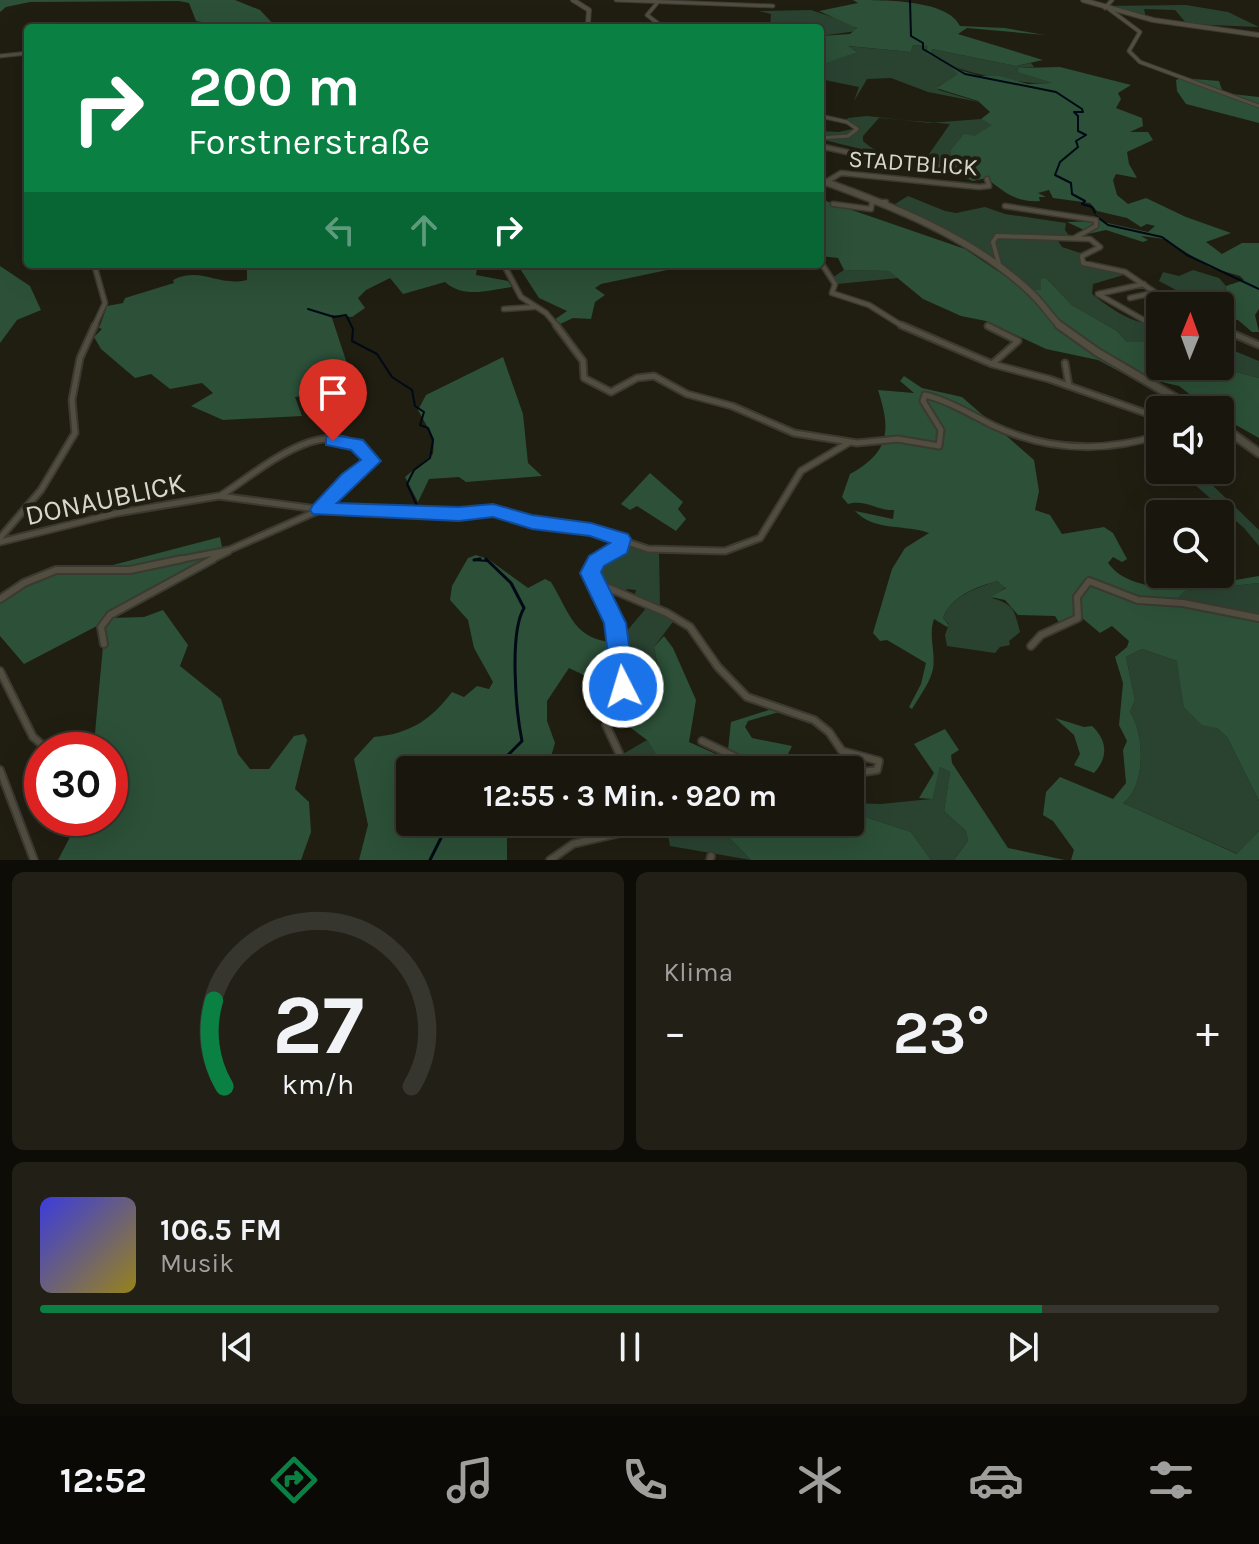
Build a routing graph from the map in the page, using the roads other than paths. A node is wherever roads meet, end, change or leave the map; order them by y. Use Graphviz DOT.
graph roads {
  1 [pos="573,0"];
  2 [pos="616,0"];
  3 [pos="769,0"];
  4 [pos="1083,0"];
  5 [pos="1112,0"];
  6 [pos="659,1"];
  7 [pos="762,5"];
  8 [pos="773,6"];
  9 [pos="1107,8"];
  10 [pos="587,24"];
  11 [pos="657,24"];
  12 [pos="1259,35"];
  13 [pos="24,53"];
  14 [pos="0,56"];
  15 [pos="1259,106"];
  16 [pos="824,117"];
  17 [pos="824,138"];
  18 [pos="824,147"];
  19 [pos="960,166"];
  20 [pos="987,179"];
  21 [pos="824,181"];
  22 [pos="886,202"];
  23 [pos="833,204"];
  24 [pos="1005,206"];
  25 [pos="1076,237"];
  26 [pos="824,267"];
  27 [pos="95,268"];
  28 [pos="505,268"];
  29 [pos="999,268"];
  30 [pos="1145,284"];
  31 [pos="1153,292"];
  32 [pos="1146,295"];
  33 [pos="1130,298"];
  34 [pos="535,307"];
  35 [pos="504,309"];
  36 [pos="1146,321"];
  37 [pos="988,326"];
  38 [pos="1234,334"];
  39 [pos="1259,345"];
  40 [pos="1065,363"];
  41 [pos="992,364"];
  42 [pos="1069,386"];
  43 [pos="1173,396"];
  44 [pos="1146,413"];
  45 [pos="1234,435"];
  46 [pos="1146,439"];
  47 [pos="850,442"];
  48 [pos="1259,453"];
  49 [pos="219,496"];
  50 [pos="320,510"];
  51 [pos="621,539"];
  52 [pos="0,540"];
  53 [pos="636,545"];
  54 [pos="620,548"];
  55 [pos="229,550"];
  56 [pos="597,583"];
  57 [pos="0,599"];
  58 [pos="1259,618"];
  59 [pos="104,644"];
  60 [pos="1031,646"];
  61 [pos="0,671"];
  62 [pos="9,689"];
  63 [pos="0,693"];
  64 [pos="30,732"];
  65 [pos="702,741"];
  66 [pos="620,756"];
  67 [pos="733,756"];
  68 [pos="863,756"];
  69 [pos="864,756"];
  70 [pos="0,770"];
  71 [pos="864,772"];
  72 [pos="607,836"];
  73 [pos="34,860"];
  74 [pos="550,860"];
  1 -- 10 [label="main road"];
  2 -- 6 [label="street"];
  3 -- 7 [label="street"];
  4 -- 9 [label="street"];
  5 -- 9 [label="street"];
  6 -- 7 [label="street"];
  6 -- 11 [label="street"];
  7 -- 8 [label="street"];
  9 -- 12 [label="street"];
  9 -- 15 [label="street"];
  13 -- 14 [label="street"];
  16 -- 17 [label="street"];
  18 -- 19 [label="street"];
  20 -- 21 [label="street, STADTBLICK"];
  21 -- 22 [label="main road"];
  22 -- 23 [label="street"];
  22 -- 29 [label="main road"];
  24 -- 25 [label="street"];
  25 -- 29 [label="street"];
  25 -- 30 [label="street"];
  26 -- 41 [label="street"];
  27 -- 52 [label="street"];
  28 -- 34 [label="street"];
  29 -- 43 [label="main road"];
  30 -- 31 [label="street"];
  30 -- 36 [label="street"];
  32 -- 33 [label="street"];
  34 -- 35 [label="street"];
  34 -- 47 [label="street"];
  37 -- 41 [label="street"];
  38 -- 39 [label="street"];
  40 -- 42 [label="street"];
  41 -- 42 [label="street"];
  42 -- 44 [label="street"];
  45 -- 48 [label="main road"];
  46 -- 47 [label="street"];
  47 -- 53 [label="street"];
  49 -- 50 [label="street"];
  49 -- 50 [label="street"];
  49 -- 52 [label="street, DONAUBLICK"];
  50 -- 51 [label="street"];
  50 -- 55 [label="street"];
  51 -- 53 [label="street"];
  51 -- 54 [label="street"];
  53 -- 54 [label="street"];
  54 -- 56 [label="street"];
  55 -- 57 [label="street"];
  55 -- 59 [label="street"];
  56 -- 66 [label="street"];
  56 -- 68 [label="street"];
  58 -- 60 [label="street"];
  61 -- 62 [label="street"];
  62 -- 63 [label="street"];
  62 -- 64 [label="street"];
  65 -- 67 [label="street"];
  69 -- 71 [label="street"];
  70 -- 73 [label="street"];
  72 -- 74 [label="street"];
}
